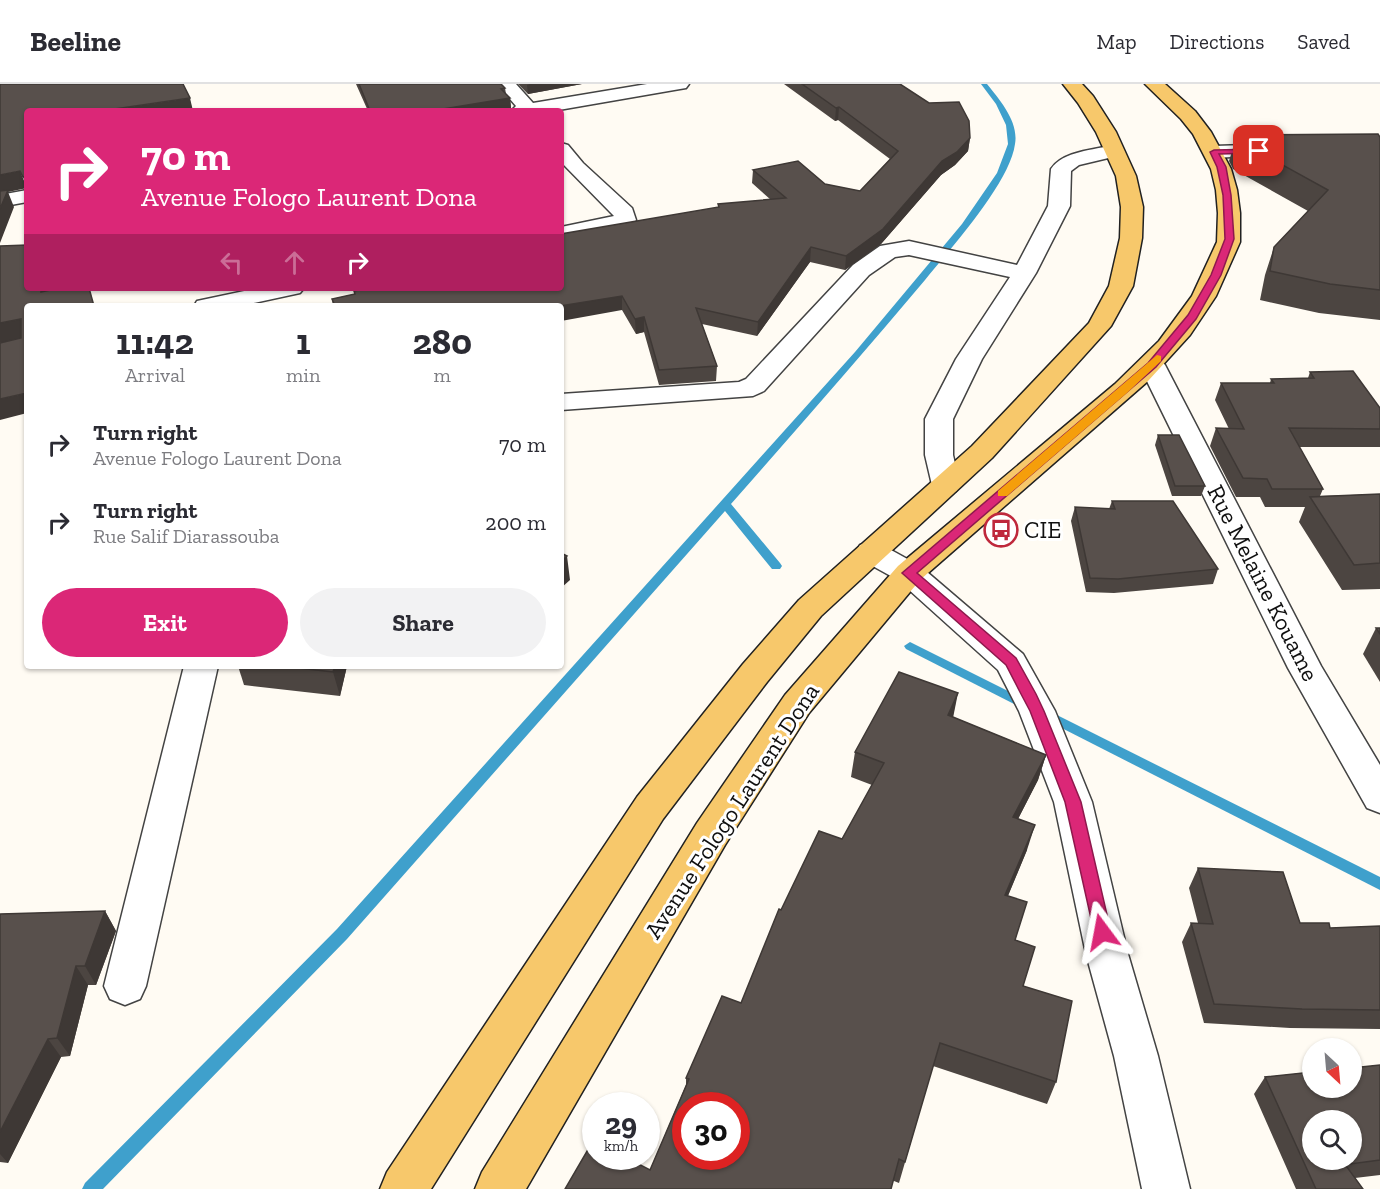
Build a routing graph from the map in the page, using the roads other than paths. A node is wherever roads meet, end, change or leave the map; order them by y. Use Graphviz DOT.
graph roads {
  1 [pos="506,84"];
  2 [pos="680,84"];
  3 [pos="1072,84"];
  4 [pos="1154,84"];
  5 [pos="524,108"];
  6 [pos="538,108"];
  7 [pos="1294,150"];
  8 [pos="1114,151"];
  9 [pos="564,152"];
  10 [pos="1214,152"];
  11 [pos="24,197"];
  12 [pos="0,201"];
  13 [pos="564,233"];
  14 [pos="1024,273"];
  15 [pos="278,291"];
  16 [pos="220,303"];
  17 [pos="1152,365"];
  18 [pos="564,402"];
  19 [pos="946,485"];
  20 [pos="871,552"];
  21 [pos="909,573"];
  22 [pos="200,669"];
  23 [pos="1380,798"];
  24 [pos="125,986"];
  25 [pos="404,1189"];
  26 [pos="499,1189"];
  27 [pos="1166,1189"];
  1 -- 5 [label="street"];
  2 -- 6 [label="street"];
  3 -- 8 [label="main road"];
  4 -- 10 [label="main road, Avenue Fologo Laurent Dona"];
  7 -- 10 [label="street"];
  8 -- 14 [label="street"];
  8 -- 19 [label="main road"];
  9 -- 13 [label="street"];
  10 -- 17 [label="main road, Avenue Fologo Laurent Dona"];
  11 -- 12 [label="street"];
  14 -- 18 [label="street"];
  14 -- 19 [label="street"];
  15 -- 16 [label="street"];
  17 -- 21 [label="main road, Avenue Fologo Laurent Dona"];
  17 -- 23 [label="street, Rue Melaine Kouame"];
  19 -- 20 [label="main road"];
  20 -- 21 [label="street"];
  20 -- 25 [label="main road"];
  21 -- 26 [label="main road, Avenue Fologo Laurent Dona"];
  21 -- 27 [label="street"];
  22 -- 24 [label="street"];
}
